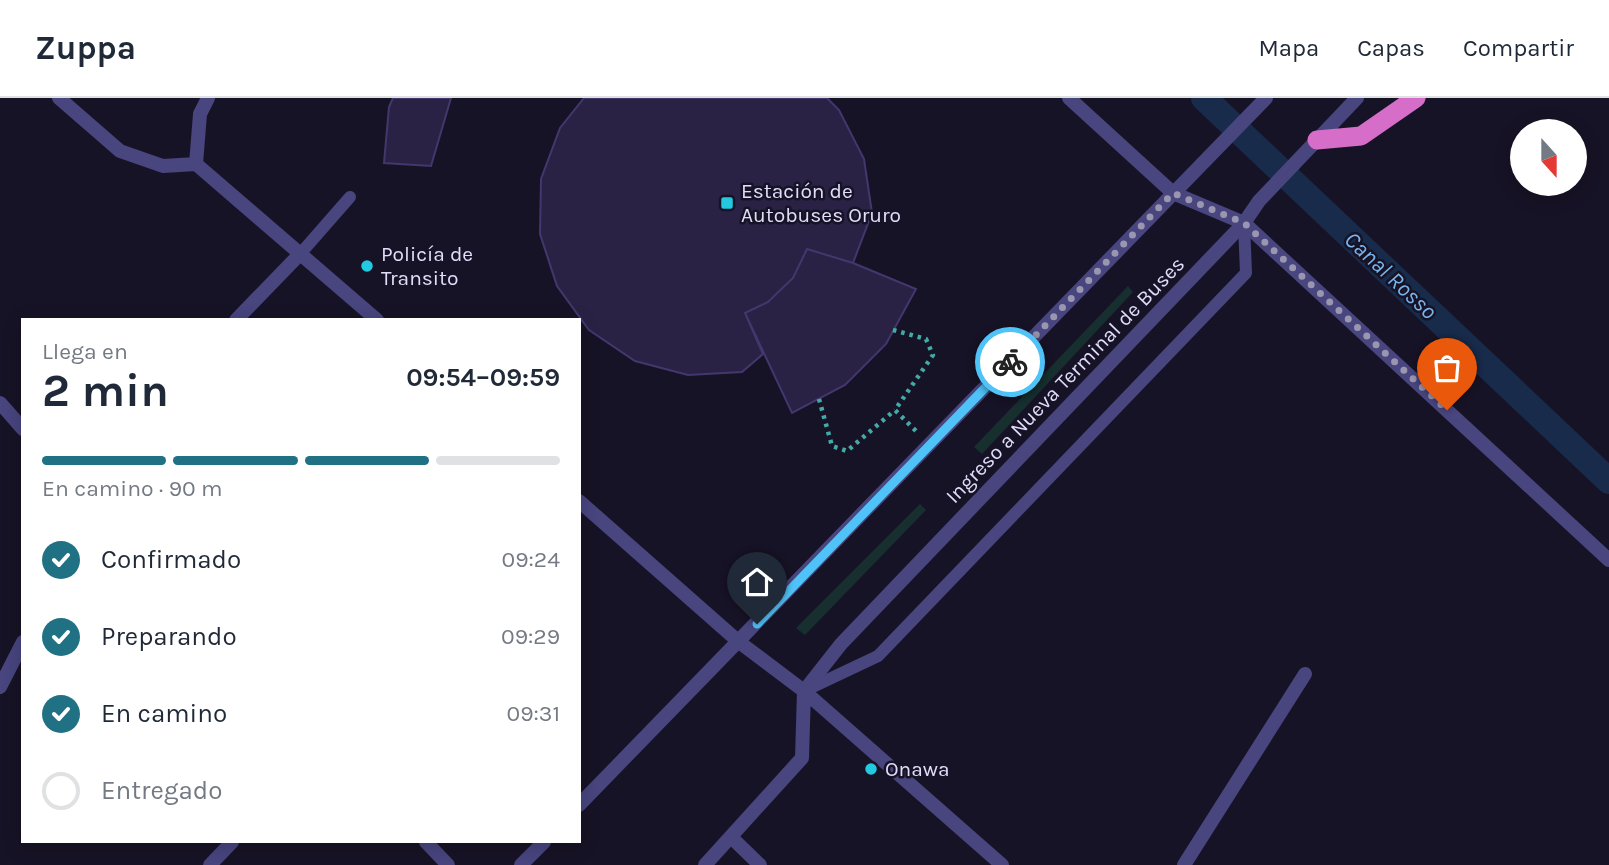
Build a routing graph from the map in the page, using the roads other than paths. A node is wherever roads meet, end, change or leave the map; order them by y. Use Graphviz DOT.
graph roads {
  1 [pos="59,98"];
  2 [pos="208,98"];
  3 [pos="1069,98"];
  4 [pos="1266,98"];
  5 [pos="1357,98"];
  6 [pos="1416,98"];
  7 [pos="1317,140"];
  8 [pos="196,164"];
  9 [pos="1173,193"];
  10 [pos="350,197"];
  11 [pos="1244,223"];
  12 [pos="301,253"];
  13 [pos="238,318"];
  14 [pos="375,318"];
  15 [pos="0,402"];
  16 [pos="21,427"];
  17 [pos="581,502"];
  18 [pos="1609,559"];
  19 [pos="739,642"];
  20 [pos="21,646"];
  21 [pos="1305,674"];
  22 [pos="0,687"];
  23 [pos="804,691"];
  24 [pos="581,803"];
  25 [pos="731,837"];
  26 [pos="231,843"];
  27 [pos="427,843"];
  28 [pos="543,843"];
  29 [pos="210,865"];
  30 [pos="448,865"];
  31 [pos="521,865"];
  32 [pos="705,865"];
  33 [pos="760,865"];
  34 [pos="1002,865"];
  35 [pos="1184,865"];
  1 -- 8 [label="street"];
  2 -- 8 [label="street"];
  3 -- 9 [label="street"];
  4 -- 9 [label="street"];
  5 -- 7 [label="street, Ingreso a Nueva Terminal de Buses"];
  6 -- 7 [label="highway"];
  7 -- 11 [label="street, Ingreso a Nueva Terminal de Buses"];
  8 -- 12 [label="street"];
  9 -- 11 [label="street"];
  9 -- 19 [label="street"];
  10 -- 12 [label="lane"];
  11 -- 18 [label="street"];
  11 -- 23 [label="street, Ingreso a Nueva Terminal de Buses"];
  11 -- 23 [label="lane"];
  12 -- 13 [label="street"];
  12 -- 14 [label="street"];
  15 -- 16 [label="street"];
  17 -- 19 [label="street"];
  19 -- 23 [label="street"];
  19 -- 24 [label="street"];
  20 -- 22 [label="street"];
  21 -- 35 [label="street"];
  23 -- 25 [label="street"];
  23 -- 34 [label="street"];
  25 -- 32 [label="street"];
  25 -- 33 [label="street"];
  26 -- 29 [label="street"];
  27 -- 30 [label="street"];
  28 -- 31 [label="street"];
}
